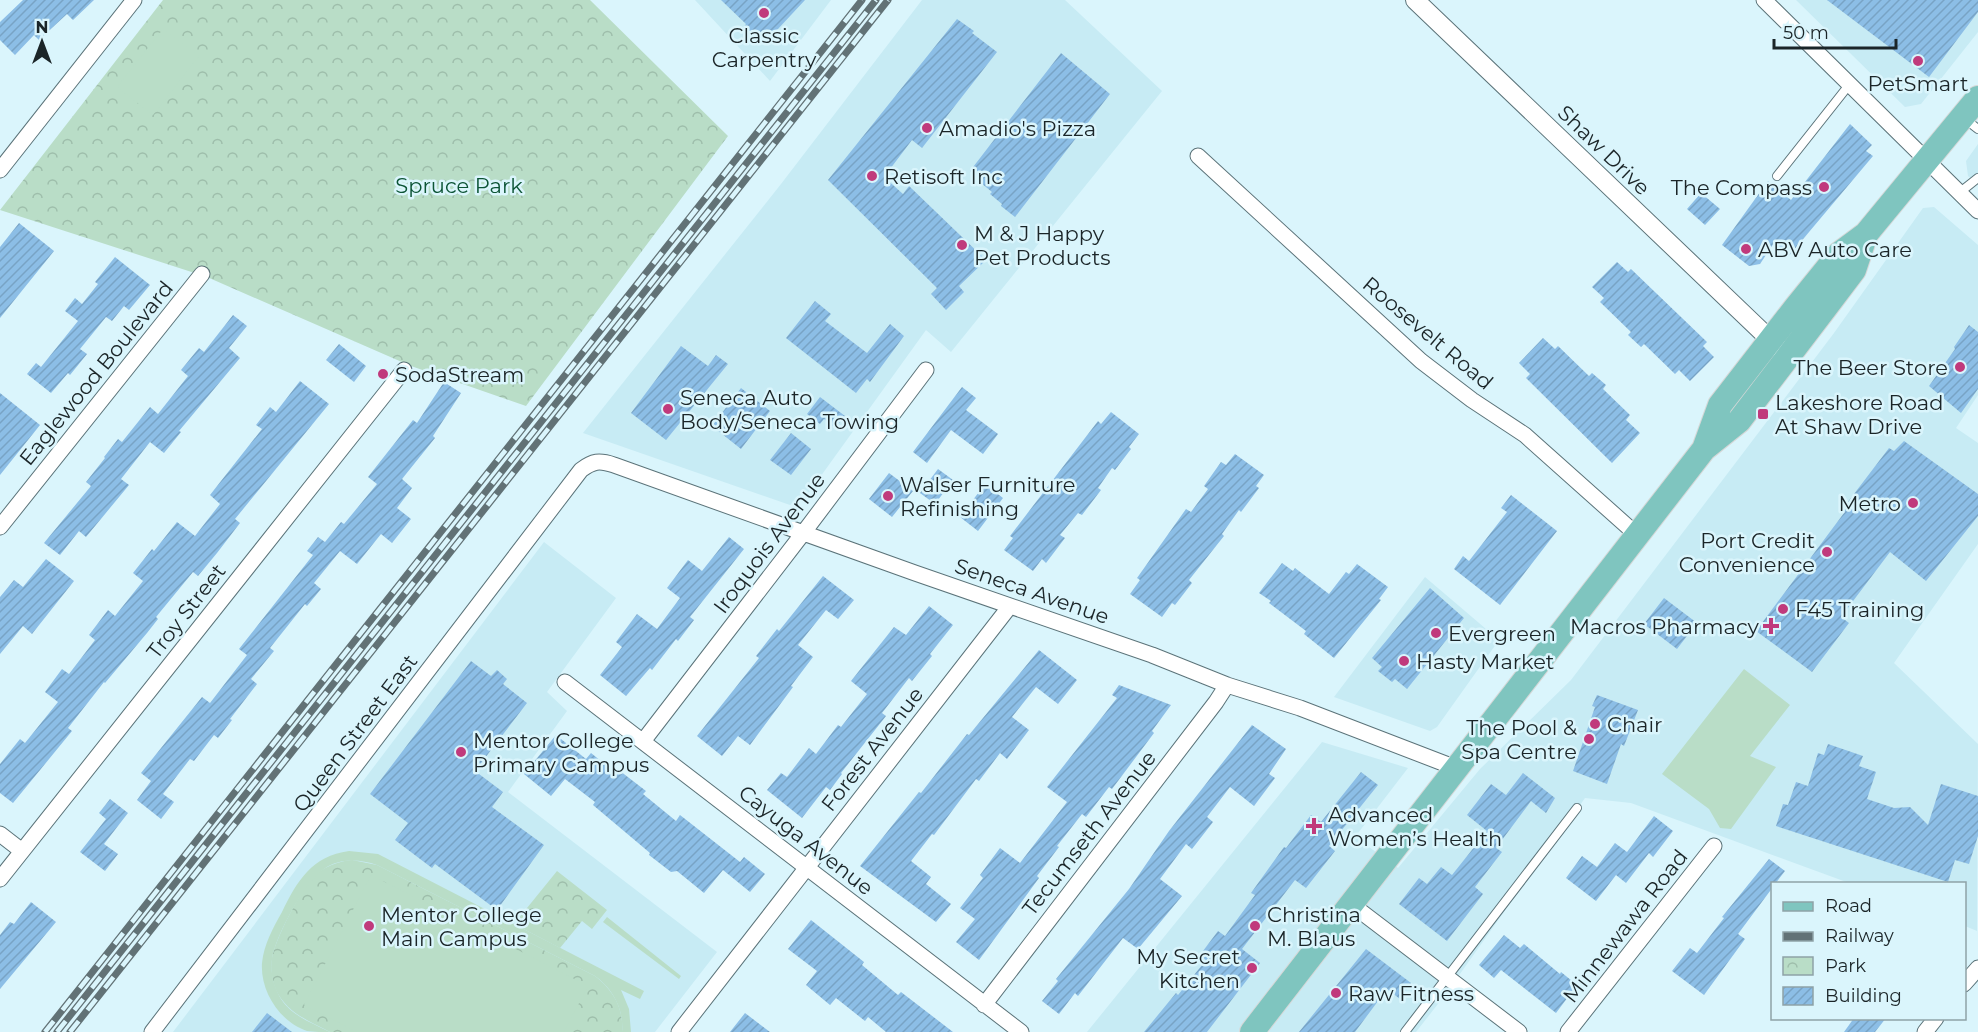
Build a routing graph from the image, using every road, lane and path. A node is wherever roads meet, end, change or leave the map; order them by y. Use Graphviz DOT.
graph roads {
  1 [pos="134,0"];
  2 [pos="1415,0"];
  3 [pos="1769,2"];
  4 [pos="1849,85"];
  5 [pos="1978,98"];
  6 [pos="1970,124"];
  7 [pos="1198,156"];
  8 [pos="1927,162"];
  9 [pos="0,170"];
  10 [pos="1777,177"];
  11 [pos="1978,178"];
  12 [pos="1959,193"];
  13 [pos="1978,211"];
  14 [pos="1866,234"];
  15 [pos="202,274"];
  16 [pos="1770,340"];
  17 [pos="1788,356"];
  18 [pos="404,370"];
  19 [pos="926,370"];
  20 [pos="1704,448"];
  21 [pos="592,462"];
  22 [pos="0,526"];
  23 [pos="804,532"];
  24 [pos="1637,535"];
  25 [pos="1010,606"];
  26 [pos="565,681"];
  27 [pos="1227,685"];
  28 [pos="644,740"];
  29 [pos="1456,768"];
  30 [pos="1577,808"];
  31 [pos="0,834"];
  32 [pos="1714,846"];
  33 [pos="22,851"];
  34 [pos="807,867"];
  35 [pos="0,879"];
  36 [pos="1351,904"];
  37 [pos="1978,968"];
  38 [pos="1448,976"];
  39 [pos="1966,983"];
  40 [pos="984,1005"];
  41 [pos="1934,1020"];
  42 [pos="152,1032"];
  43 [pos="679,1032"];
  44 [pos="1021,1032"];
  45 [pos="1252,1032"];
  46 [pos="1405,1032"];
  47 [pos="1519,1032"];
  48 [pos="1568,1032"];
  49 [pos="1925,1032"];
  1 -- 9 [label="street"];
  2 -- 16 [label="street, Shaw Drive"];
  3 -- 4 [label="street"];
  4 -- 8 [label="street"];
  4 -- 10 [label="lane"];
  5 -- 6 [label="main road"];
  6 -- 8 [label="main road"];
  7 -- 24 [label="street, Roosevelt Road"];
  8 -- 12 [label="street"];
  8 -- 14 [label="main road"];
  11 -- 12 [label="lane"];
  12 -- 13 [label="street"];
  14 -- 16 [label="main road"];
  14 -- 17 [label="main road"];
  15 -- 22 [label="street, Eaglewood Boulevard"];
  16 -- 17 [label="street, Shaw Drive"];
  16 -- 20 [label="main road"];
  17 -- 20 [label="main road"];
  18 -- 33 [label="street, Troy Street"];
  19 -- 23 [label="street, Iroquois Avenue"];
  20 -- 24 [label="main road"];
  21 -- 23 [label="street, Seneca Avenue"];
  21 -- 42 [label="street, Queen Street East"];
  23 -- 25 [label="street, Seneca Avenue"];
  23 -- 28 [label="street, Iroquois Avenue"];
  24 -- 29 [label="main road"];
  25 -- 27 [label="street, Seneca Avenue"];
  25 -- 34 [label="street, Forest Avenue"];
  26 -- 28 [label="street, Cayuga Avenue"];
  27 -- 29 [label="street, Seneca Avenue"];
  27 -- 40 [label="street, Tecumseth Avenue"];
  28 -- 34 [label="street, Cayuga Avenue"];
  29 -- 36 [label="main road"];
  30 -- 38 [label="lane"];
  31 -- 33 [label="street"];
  32 -- 48 [label="street, Minnewawa Road"];
  33 -- 35 [label="street, Troy Street"];
  34 -- 40 [label="street, Cayuga Avenue"];
  34 -- 43 [label="street, Forest Avenue"];
  36 -- 38 [label="street"];
  36 -- 45 [label="main road"];
  37 -- 39 [label="street"];
  38 -- 46 [label="lane"];
  38 -- 47 [label="street"];
  40 -- 44 [label="street, Cayuga Avenue"];
  41 -- 49 [label="street"];
}
